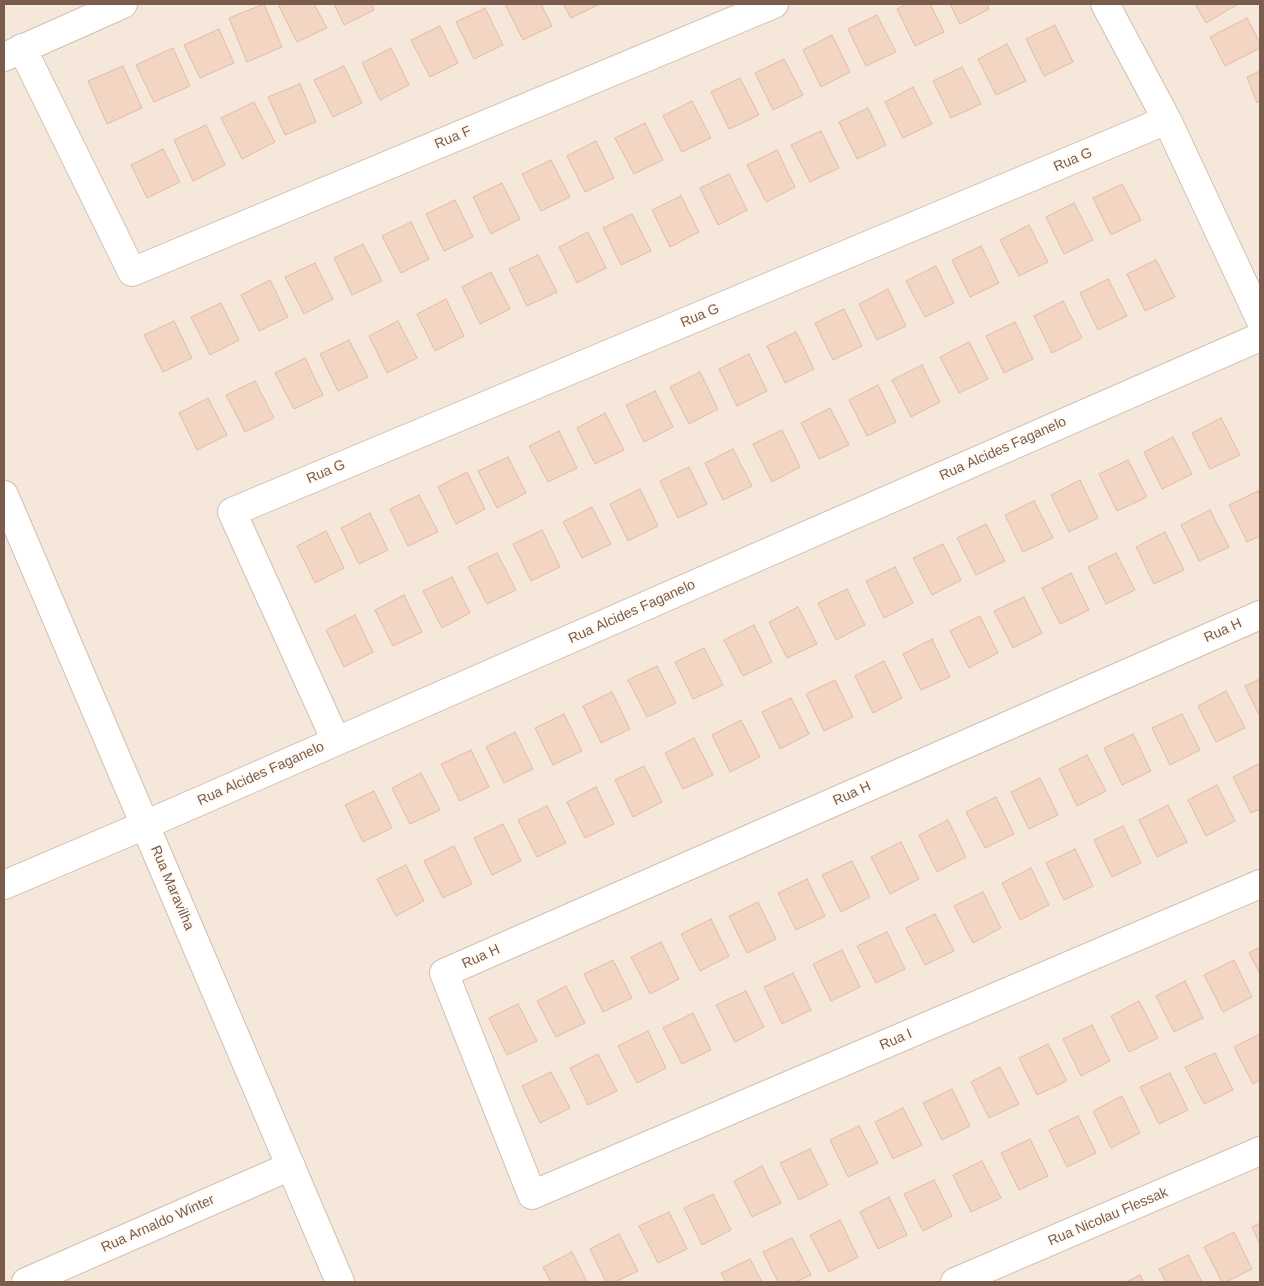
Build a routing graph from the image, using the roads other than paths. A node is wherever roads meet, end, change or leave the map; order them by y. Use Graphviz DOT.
graph roads {
  1 [pos="123,4"];
  2 [pos="774,4"];
  3 [pos="1105,4"];
  4 [pos="13,52"];
  5 [pos="1167,120"];
  6 [pos="1260,319"];
  7 [pos="1260,337"];
  8 [pos="4,495"];
  9 [pos="1260,615"];
  10 [pos="336,741"];
  11 [pos="145,825"];
  12 [pos="1260,884"];
  13 [pos="4,885"];
  14 [pos="1260,1151"];
  15 [pos="291,1166"];
  16 [pos="532,1195"];
  17 [pos="26,1282"];
  18 [pos="340,1282"];
  19 [pos="955,1282"];
  1 -- 4 [label="street"];
  2 -- 4 [label="street, Rua F"];
  3 -- 5 [label="street"];
  5 -- 6 [label="street"];
  5 -- 10 [label="street, Rua G"];
  7 -- 10 [label="street, Rua Alcides Faganelo"];
  8 -- 11 [label="street, Rua Maravilha"];
  9 -- 16 [label="street, Rua H"];
  10 -- 11 [label="street, Rua Alcides Faganelo"];
  11 -- 13 [label="street, Rua Alcides Faganelo"];
  11 -- 15 [label="street, Rua Maravilha"];
  12 -- 16 [label="street, Rua I"];
  14 -- 19 [label="street, Rua Nicolau Flessak"];
  15 -- 17 [label="street, Rua Arnaldo Winter"];
  15 -- 18 [label="street, Rua Maravilha"];
}
